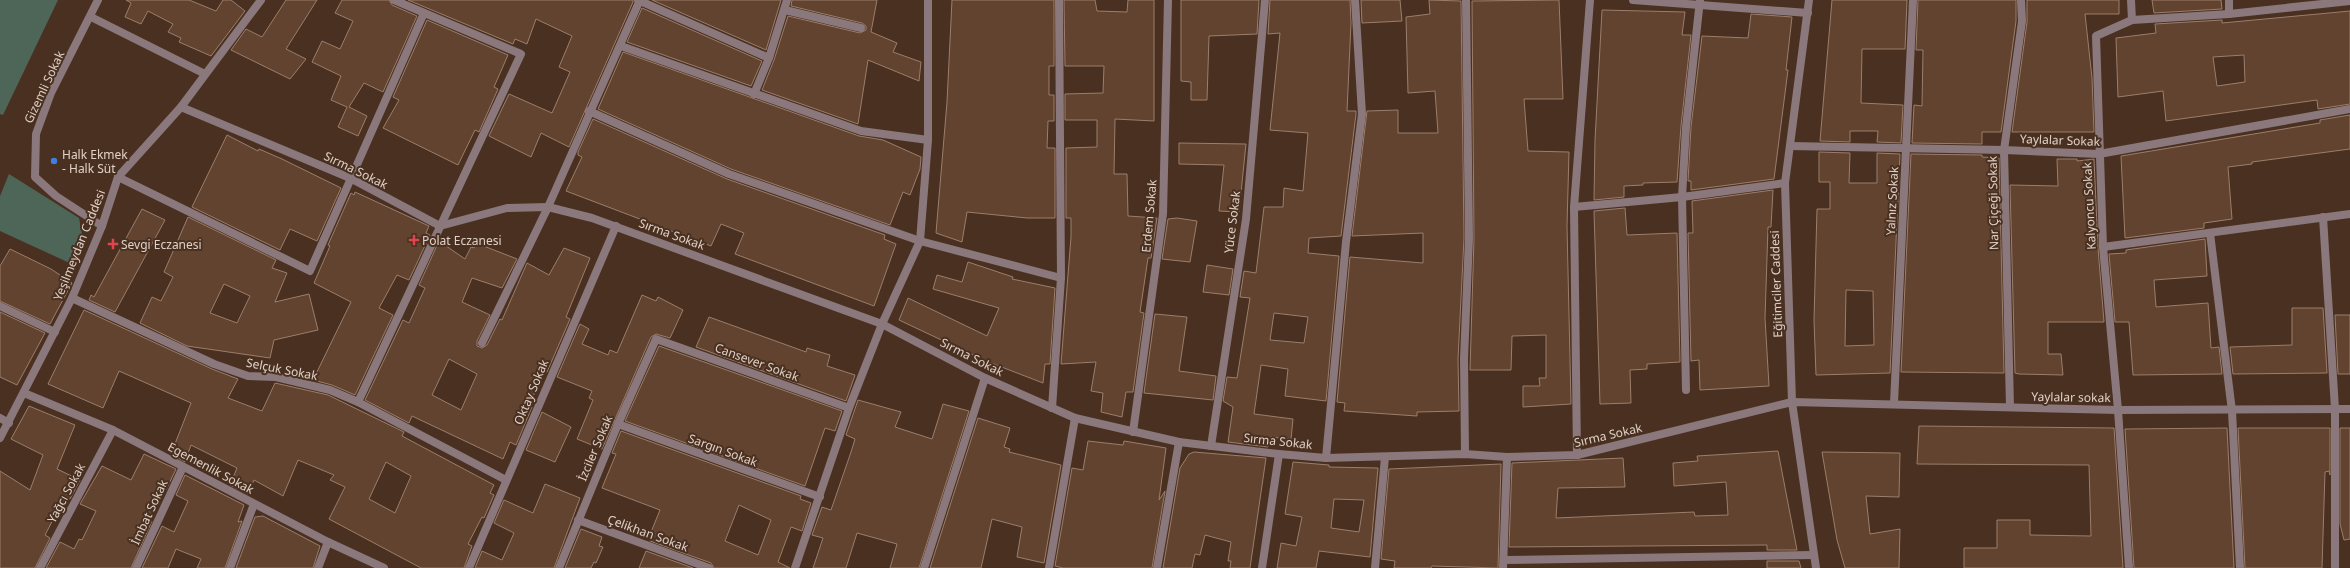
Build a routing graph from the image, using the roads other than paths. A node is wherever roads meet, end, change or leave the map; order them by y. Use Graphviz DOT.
graph roads {
  1 [pos="98,0"];
  2 [pos="262,0"];
  3 [pos="394,0"];
  4 [pos="639,0"];
  5 [pos="787,0"];
  6 [pos="928,0"];
  7 [pos="1060,0"];
  8 [pos="1168,0"];
  9 [pos="1265,0"];
  10 [pos="1355,0"];
  11 [pos="1466,0"];
  12 [pos="1590,0"];
  13 [pos="1633,0"];
  14 [pos="1809,0"];
  15 [pos="1913,0"];
  16 [pos="2021,0"];
  17 [pos="2131,0"];
  18 [pos="2229,0"];
  19 [pos="2350,1"];
  20 [pos="1700,2"];
  21 [pos="785,10"];
  22 [pos="424,13"];
  23 [pos="1808,14"];
  24 [pos="2229,14"];
  25 [pos="91,17"];
  26 [pos="2132,20"];
  27 [pos="861,28"];
  28 [pos="621,46"];
  29 [pos="769,58"];
  30 [pos="205,74"];
  31 [pos="754,94"];
  32 [pos="180,106"];
  33 [pos="2350,110"];
  34 [pos="589,111"];
  35 [pos="928,140"];
  36 [pos="1790,146"];
  37 [pos="1906,150"];
  38 [pos="2004,150"];
  39 [pos="2099,154"];
  40 [pos="118,177"];
  41 [pos="350,178"];
  42 [pos="1785,183"];
  43 [pos="1682,197"];
  44 [pos="548,207"];
  45 [pos="1574,207"];
  46 [pos="2350,214"];
  47 [pos="2323,216"];
  48 [pos="102,226"];
  49 [pos="440,226"];
  50 [pos="616,226"];
  51 [pos="2210,233"];
  52 [pos="920,241"];
  53 [pos="2103,247"];
  54 [pos="1061,278"];
  55 [pos="72,298"];
  56 [pos="0,306"];
  57 [pos="882,324"];
  58 [pos="55,332"];
  59 [pos="656,339"];
  60 [pos="482,343"];
  61 [pos="985,378"];
  62 [pos="1686,390"];
  63 [pos="24,393"];
  64 [pos="358,402"];
  65 [pos="1792,402"];
  66 [pos="1894,403"];
  67 [pos="849,408"];
  68 [pos="1052,408"];
  69 [pos="2010,408"];
  70 [pos="2335,409"];
  71 [pos="2350,409"];
  72 [pos="2118,410"];
  73 [pos="2232,410"];
  74 [pos="0,418"];
  75 [pos="1075,418"];
  76 [pos="9,424"];
  77 [pos="618,424"];
  78 [pos="113,430"];
  79 [pos="1133,432"];
  80 [pos="0,438"];
  81 [pos="1179,442"];
  82 [pos="1211,446"];
  83 [pos="1279,454"];
  84 [pos="1464,454"];
  85 [pos="1577,455"];
  86 [pos="1385,457"];
  87 [pos="1507,457"];
  88 [pos="1326,458"];
  89 [pos="183,467"];
  90 [pos="506,480"];
  91 [pos="820,498"];
  92 [pos="254,504"];
  93 [pos="578,520"];
  94 [pos="328,542"];
  95 [pos="1813,555"];
  96 [pos="1504,564"];
  97 [pos="40,568"];
  98 [pos="136,568"];
  99 [pos="230,568"];
  100 [pos="318,568"];
  101 [pos="384,568"];
  102 [pos="469,568"];
  103 [pos="558,568"];
  104 [pos="710,568"];
  105 [pos="795,568"];
  106 [pos="924,568"];
  107 [pos="1049,568"];
  108 [pos="1157,568"];
  109 [pos="1262,568"];
  110 [pos="1375,568"];
  111 [pos="1816,568"];
  112 [pos="2129,568"];
  113 [pos="2240,568"];
  114 [pos="2335,568"];
  1 -- 25 [label="street, Gizemli Sokak"];
  2 -- 30 [label="street, Yeşilmeydan Caddesi"];
  3 -- 22 [label="street"];
  4 -- 28 [label="street"];
  4 -- 29 [label="street"];
  5 -- 21 [label="street"];
  6 -- 35 [label="street"];
  7 -- 54 [label="street"];
  8 -- 79 [label="street, Erdem Sokak"];
  9 -- 82 [label="street, Yüce Sokak"];
  10 -- 88 [label="street"];
  11 -- 84 [label="street"];
  12 -- 45 [label="street"];
  13 -- 20 [label="street"];
  14 -- 23 [label="street, Eğitimciler Caddesi"];
  15 -- 37 [label="street, Yalnız Sokak"];
  16 -- 38 [label="street, Nar Çiçeği Sokak"];
  17 -- 26 [label="street"];
  18 -- 24 [label="street"];
  19 -- 24 [label="street"];
  20 -- 23 [label="street"];
  20 -- 43 [label="street"];
  21 -- 27 [label="street"];
  21 -- 29 [label="street"];
  22 -- 41 [label="street"];
  22 -- 49 [label="street"];
  23 -- 36 [label="street, Eğitimciler Caddesi"];
  24 -- 26 [label="street"];
  25 -- 30 [label="street"];
  25 -- 48 [label="street, Gizemli Sokak"];
  26 -- 39 [label="street, Kalyoncu Sokak"];
  28 -- 31 [label="street"];
  28 -- 34 [label="street"];
  29 -- 31 [label="street"];
  30 -- 32 [label="street, Yeşilmeydan Caddesi"];
  31 -- 35 [label="street"];
  32 -- 40 [label="street, Yeşilmeydan Caddesi"];
  32 -- 41 [label="street, Sırma Sokak"];
  33 -- 39 [label="street, Yaylalar Sokak"];
  34 -- 44 [label="street"];
  34 -- 52 [label="street"];
  35 -- 52 [label="street"];
  36 -- 37 [label="street, Yaylalar Sokak"];
  36 -- 42 [label="street, Eğitimciler Caddesi"];
  37 -- 38 [label="street, Yaylalar Sokak"];
  37 -- 66 [label="street, Yalnız Sokak"];
  38 -- 39 [label="street, Yaylalar Sokak"];
  38 -- 69 [label="street, Nar Çiçeği Sokak"];
  39 -- 53 [label="street, Kalyoncu Sokak"];
  40 -- 41 [label="street"];
  40 -- 48 [label="street, Yeşilmeydan Caddesi"];
  41 -- 49 [label="street, Sırma Sokak"];
  42 -- 43 [label="street"];
  42 -- 65 [label="street, Eğitimciler Caddesi"];
  43 -- 45 [label="street"];
  43 -- 62 [label="street"];
  44 -- 49 [label="street, Sırma Sokak"];
  44 -- 50 [label="street, Sırma Sokak"];
  44 -- 60 [label="street"];
  45 -- 85 [label="street"];
  46 -- 47 [label="street"];
  47 -- 51 [label="street"];
  47 -- 70 [label="street"];
  48 -- 55 [label="street, Yeşilmeydan Caddesi"];
  49 -- 64 [label="street"];
  50 -- 57 [label="street, Sırma Sokak"];
  50 -- 90 [label="street, Oktay Sokak"];
  51 -- 53 [label="street"];
  51 -- 73 [label="street"];
  52 -- 54 [label="street"];
  52 -- 57 [label="street"];
  53 -- 72 [label="street, Kalyoncu Sokak"];
  54 -- 68 [label="street"];
  55 -- 58 [label="street, Yeşilmeydan Caddesi"];
  55 -- 64 [label="street, Selçuk Sokak"];
  56 -- 58 [label="street"];
  57 -- 61 [label="street, Sırma Sokak"];
  57 -- 67 [label="street"];
  58 -- 63 [label="street, Yeşilmeydan Caddesi"];
  59 -- 67 [label="street, Cansever Sokak"];
  59 -- 77 [label="street, İzciler Sokak"];
  61 -- 68 [label="street, Sırma Sokak"];
  61 -- 106 [label="street"];
  63 -- 76 [label="street, Yeşilmeydan Caddesi"];
  63 -- 78 [label="street, Egemenlik Sokak"];
  64 -- 90 [label="street, Selçuk Sokak"];
  65 -- 66 [label="street, Yaylalar sokak"];
  65 -- 85 [label="street, Sırma Sokak"];
  65 -- 95 [label="street, Eğitimciler Caddesi"];
  66 -- 69 [label="street, Yaylalar sokak"];
  67 -- 91 [label="street"];
  68 -- 75 [label="street, Sırma Sokak"];
  69 -- 72 [label="street, Yaylalar sokak"];
  70 -- 71 [label="street, Yaylalar sokak"];
  70 -- 73 [label="street, Yaylalar sokak"];
  70 -- 114 [label="street"];
  72 -- 73 [label="street, Yaylalar sokak"];
  72 -- 112 [label="street, Kalyoncu Sokak"];
  73 -- 113 [label="street"];
  74 -- 76 [label="street"];
  75 -- 79 [label="street, Sırma Sokak"];
  75 -- 107 [label="street"];
  76 -- 80 [label="street, Yeşilmeydan Caddesi"];
  77 -- 91 [label="street, Sargın Sokak"];
  77 -- 93 [label="street, İzciler Sokak"];
  78 -- 89 [label="street, Egemenlik Sokak"];
  78 -- 97 [label="street, Yağcı Sokak"];
  79 -- 81 [label="street, Sırma Sokak"];
  81 -- 82 [label="street, Sırma Sokak"];
  81 -- 108 [label="street"];
  82 -- 83 [label="street, Sırma Sokak"];
  83 -- 88 [label="street, Sırma Sokak"];
  83 -- 109 [label="street"];
  84 -- 86 [label="street, Sırma Sokak"];
  84 -- 87 [label="street, Sırma Sokak"];
  85 -- 87 [label="street, Sırma Sokak"];
  86 -- 88 [label="street, Sırma Sokak"];
  86 -- 110 [label="street"];
  87 -- 96 [label="street"];
  89 -- 92 [label="street, Egemenlik Sokak"];
  89 -- 98 [label="street, İmbat Sokak"];
  90 -- 102 [label="street, Oktay Sokak"];
  91 -- 105 [label="street"];
  92 -- 94 [label="street, Egemenlik Sokak"];
  92 -- 99 [label="street"];
  93 -- 103 [label="street, İzciler Sokak"];
  93 -- 104 [label="street, Çelikhan Sokak"];
  94 -- 100 [label="street"];
  94 -- 101 [label="street, Egemenlik Sokak"];
  95 -- 96 [label="street"];
  95 -- 111 [label="street, Eğitimciler Caddesi"];
}
